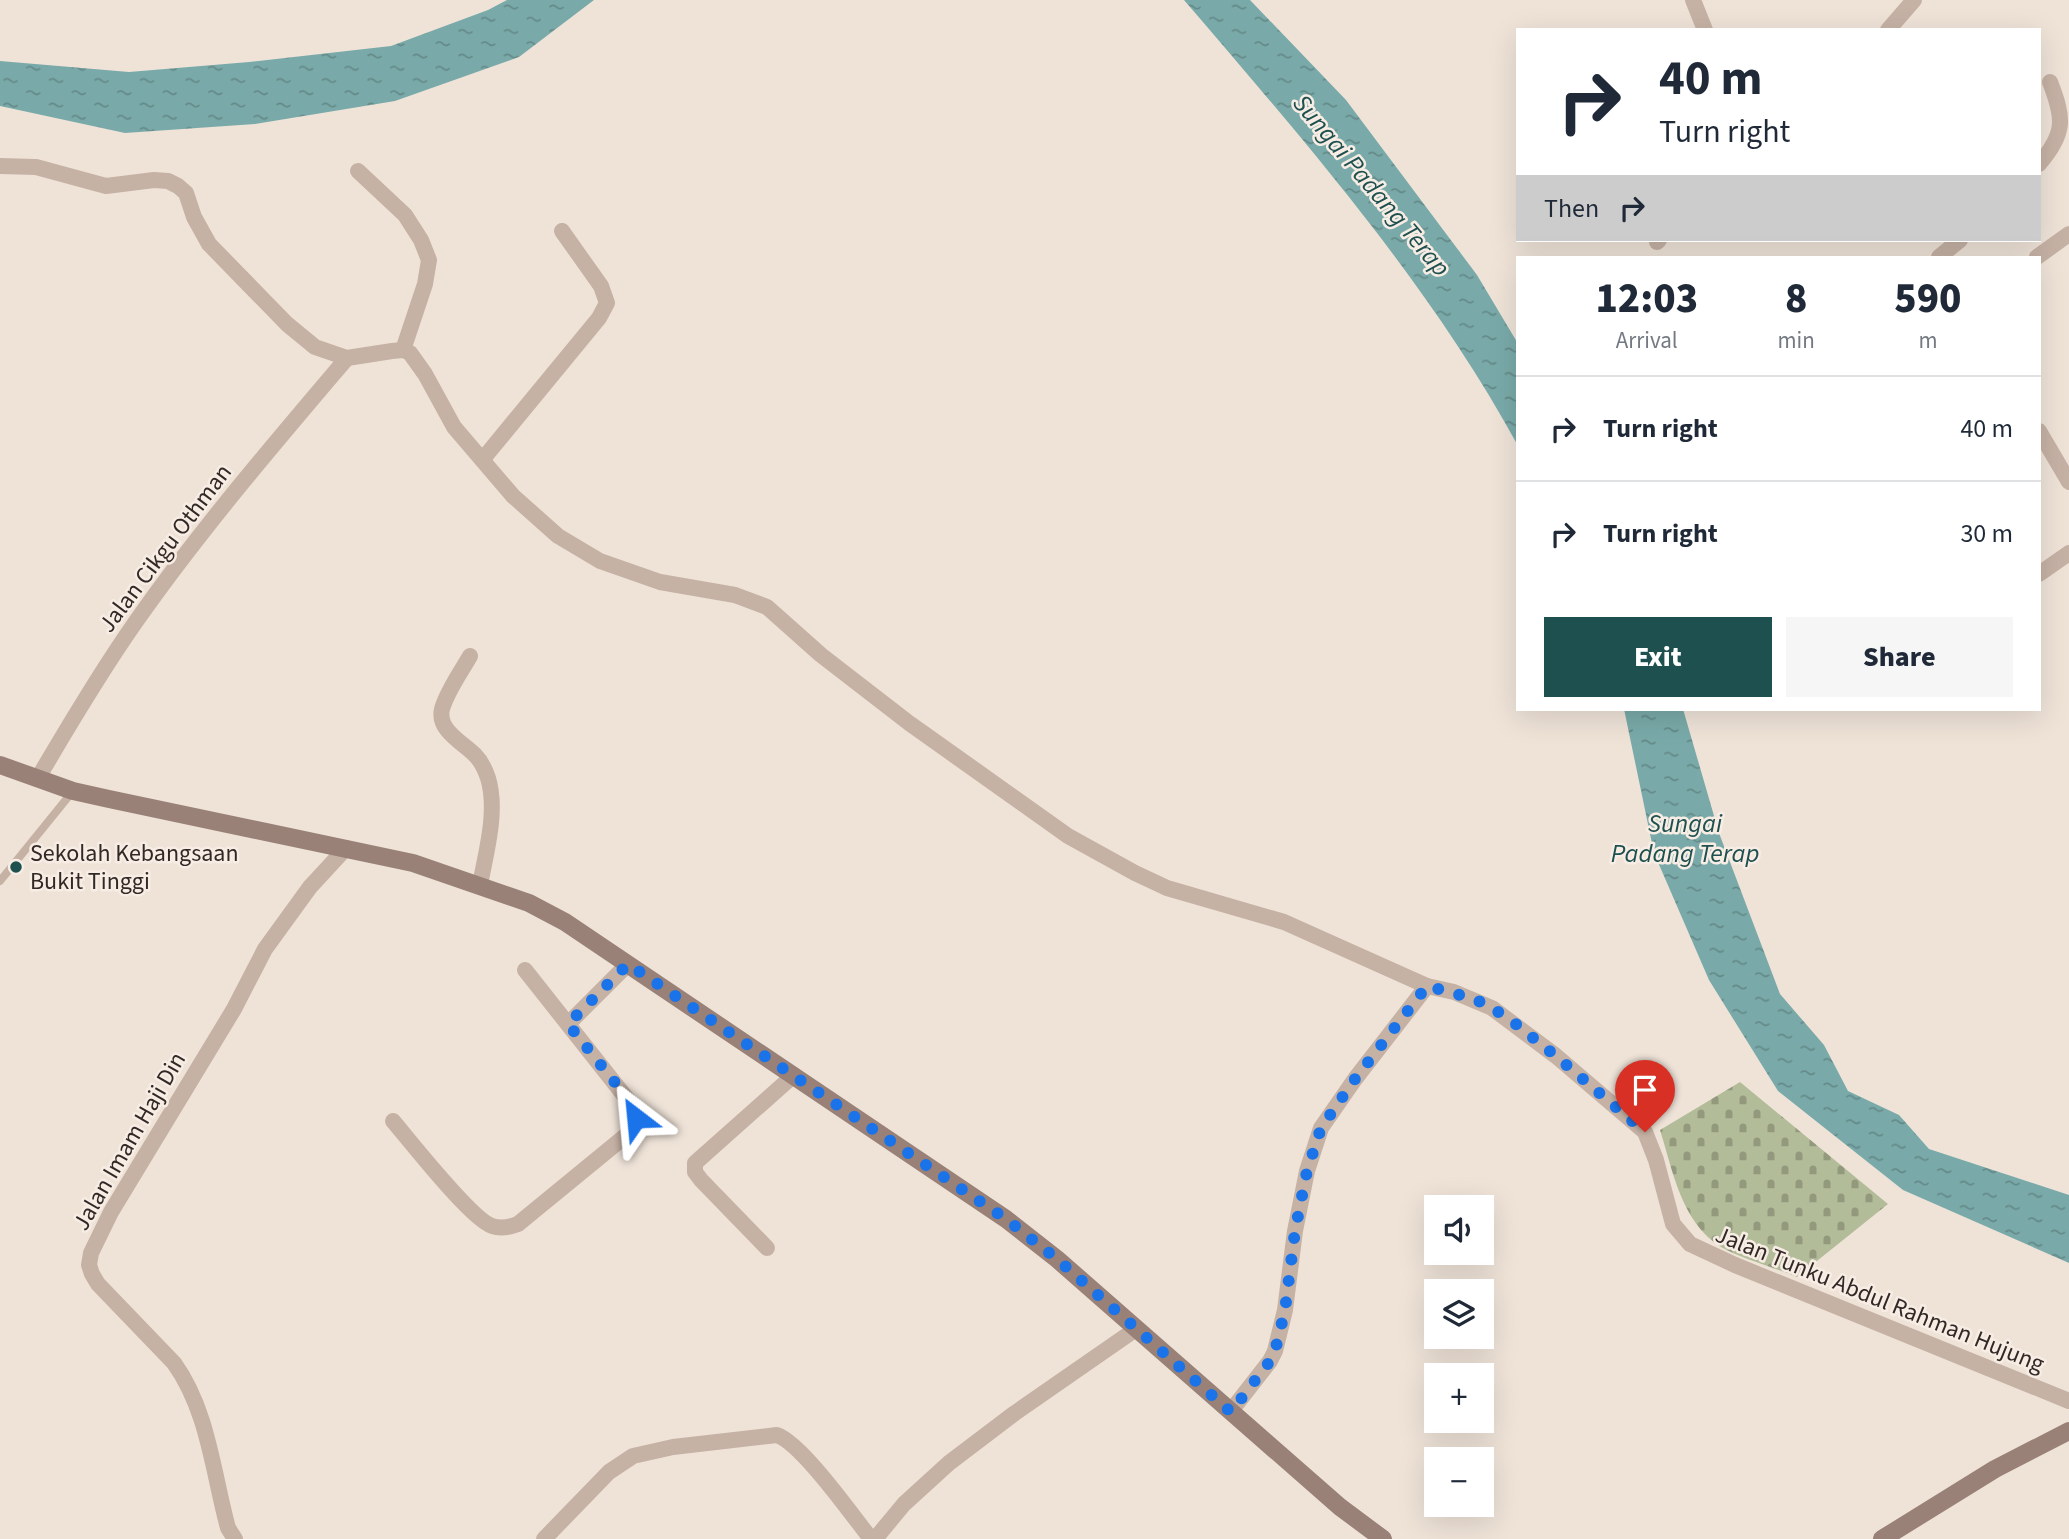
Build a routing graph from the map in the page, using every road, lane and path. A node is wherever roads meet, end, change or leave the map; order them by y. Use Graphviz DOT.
graph roads {
  1 [pos="1693,0"];
  2 [pos="1914,0"];
  3 [pos="1704,28"];
  4 [pos="1890,28"];
  5 [pos="2050,82"];
  6 [pos="2041,161"];
  7 [pos="0,166"];
  8 [pos="358,171"];
  9 [pos="562,231"];
  10 [pos="2069,234"];
  11 [pos="1958,242"];
  12 [pos="1940,256"];
  13 [pos="2037,256"];
  14 [pos="403,350"];
  15 [pos="347,358"];
  16 [pos="2041,434"];
  17 [pos="484,459"];
  18 [pos="2069,482"];
  19 [pos="2069,553"];
  20 [pos="2041,573"];
  21 [pos="470,656"];
  22 [pos="0,765"];
  23 [pos="37,778"];
  24 [pos="73,791"];
  25 [pos="346,848"];
  26 [pos="0,881"];
  27 [pos="480,885"];
  28 [pos="628,964"];
  29 [pos="525,970"];
  30 [pos="1427,986"];
  31 [pos="568,1024"];
  32 [pos="793,1075"];
  33 [pos="393,1121"];
  34 [pos="767,1248"];
  35 [pos="1136,1329"];
  36 [pos="2069,1401"];
  37 [pos="1231,1412"];
  38 [pos="2069,1431"];
  39 [pos="235,1539"];
  40 [pos="544,1539"];
  41 [pos="873,1539"];
  42 [pos="1383,1539"];
  43 [pos="1882,1539"];
  1 -- 3 [label="street"];
  2 -- 4 [label="street"];
  5 -- 6 [label="street"];
  7 -- 15 [label="street"];
  8 -- 14 [label="street"];
  9 -- 17 [label="street"];
  10 -- 13 [label="street"];
  11 -- 12 [label="street"];
  14 -- 15 [label="street"];
  14 -- 17 [label="street, Jalan Tunku Abdul Rahman Hujung"];
  15 -- 23 [label="street, Jalan Cikgu Othman"];
  16 -- 18 [label="street"];
  17 -- 30 [label="street, Jalan Tunku Abdul Rahman Hujung"];
  19 -- 20 [label="street"];
  21 -- 27 [label="street"];
  22 -- 23 [label="street"];
  23 -- 24 [label="street"];
  24 -- 25 [label="street"];
  24 -- 26 [label="lane"];
  25 -- 27 [label="street"];
  25 -- 39 [label="street, Jalan Imam Haji Din"];
  27 -- 28 [label="street"];
  28 -- 31 [label="street"];
  28 -- 32 [label="street"];
  29 -- 31 [label="street"];
  30 -- 36 [label="street, Jalan Tunku Abdul Rahman Hujung"];
  30 -- 37 [label="street"];
  31 -- 33 [label="street"];
  32 -- 34 [label="street"];
  32 -- 35 [label="street"];
  35 -- 37 [label="street"];
  35 -- 41 [label="street"];
  37 -- 42 [label="street"];
  38 -- 43 [label="street"];
  40 -- 41 [label="street"];
}
